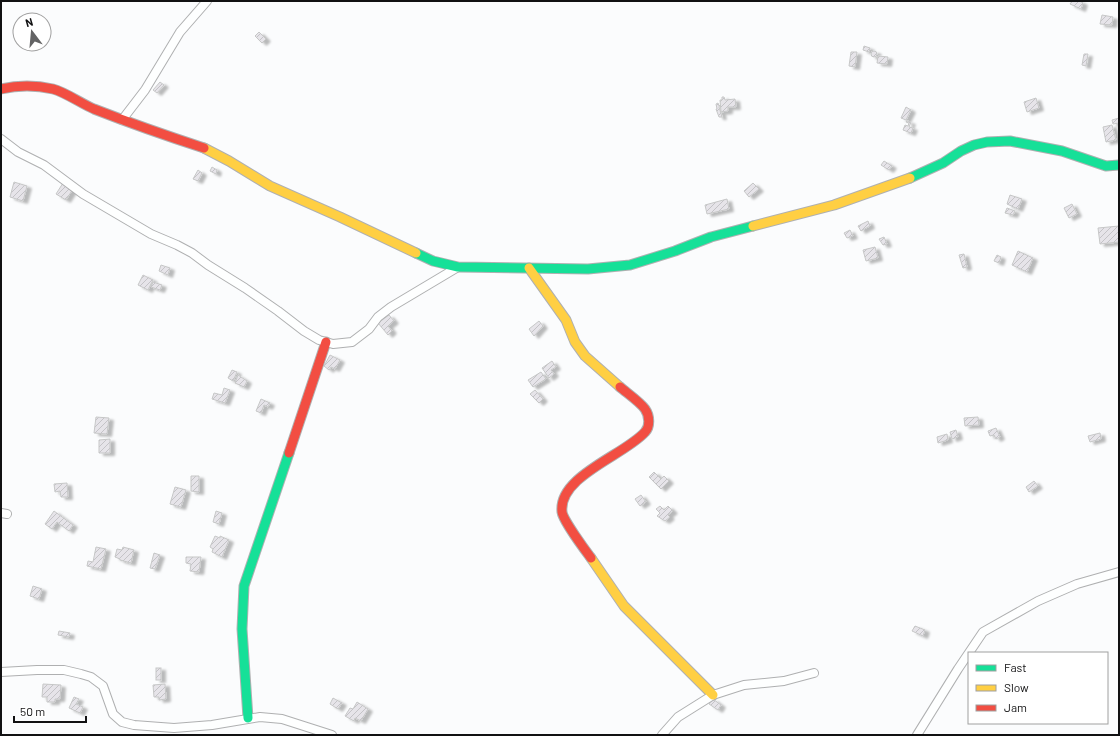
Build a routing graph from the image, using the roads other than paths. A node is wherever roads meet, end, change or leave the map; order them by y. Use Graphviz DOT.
graph roads {
  1 [pos="207,1"];
  2 [pos="1,89"];
  3 [pos="122,120"];
  4 [pos="1,139"];
  5 [pos="1119,164"];
  6 [pos="458,267"];
  7 [pos="529,268"];
  8 [pos="326,342"];
  9 [pos="1119,572"];
  10 [pos="969,652"];
  11 [pos="968,654"];
  12 [pos="1,672"];
  13 [pos="814,673"];
  14 [pos="713,695"];
  15 [pos="248,718"];
  16 [pos="332,735"];
  17 [pos="662,735"];
  18 [pos="916,735"];
  1 -- 3 [label="street"];
  2 -- 3 [label="street"];
  3 -- 6 [label="street"];
  4 -- 8 [label="street"];
  5 -- 7 [label="street"];
  6 -- 7 [label="street"];
  6 -- 8 [label="street"];
  7 -- 14 [label="street"];
  8 -- 15 [label="street"];
  9 -- 10 [label="street"];
  11 -- 18 [label="street"];
  12 -- 15 [label="street"];
  13 -- 14 [label="street"];
  14 -- 17 [label="street"];
  15 -- 16 [label="street"];
}
